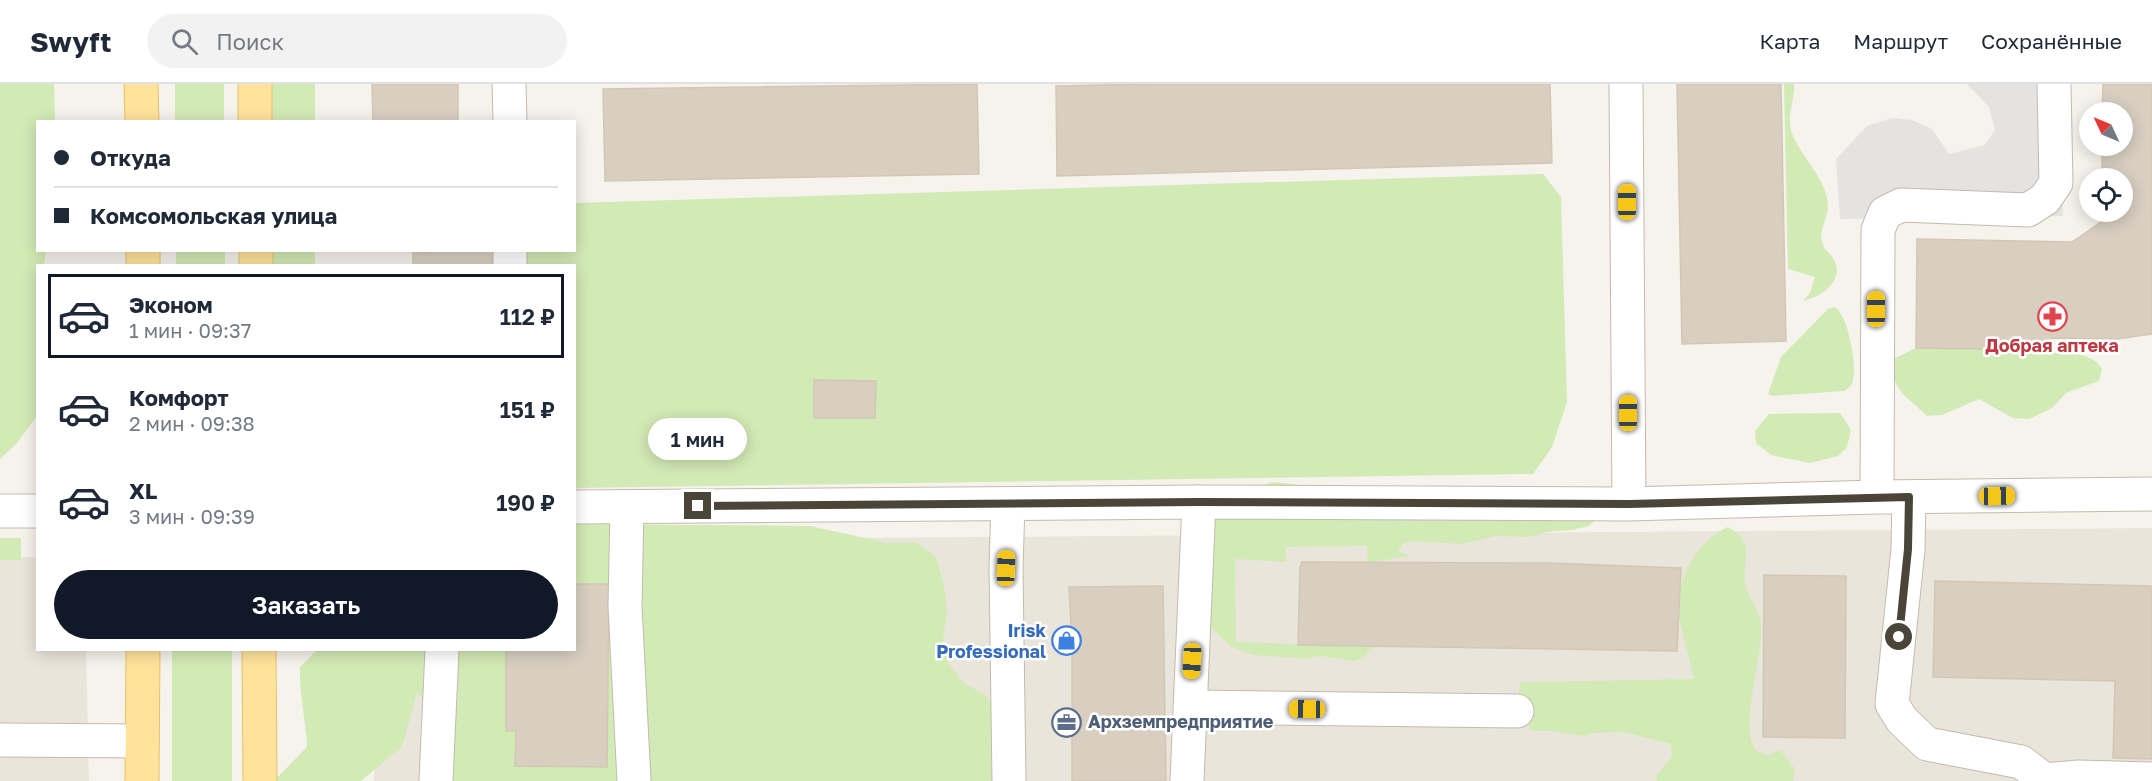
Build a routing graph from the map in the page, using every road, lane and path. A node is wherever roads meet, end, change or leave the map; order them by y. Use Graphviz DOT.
graph roads {
  1 [pos="141,84"];
  2 [pos="255,84"];
  3 [pos="509,84"];
  4 [pos="1626,84"];
  5 [pos="2054,84"];
  6 [pos="142,120"];
  7 [pos="255,120"];
  8 [pos="510,120"];
  9 [pos="2152,494"];
  10 [pos="1893,497"];
  11 [pos="1198,502"];
  12 [pos="1008,504"];
  13 [pos="1629,504"];
  14 [pos="576,507"];
  15 [pos="627,507"];
  16 [pos="0,511"];
  17 [pos="36,511"];
  18 [pos="143,651"];
  19 [pos="259,651"];
  20 [pos="442,651"];
  21 [pos="1190,707"];
  22 [pos="1517,711"];
  23 [pos="0,740"];
  24 [pos="142,741"];
  25 [pos="2152,778"];
  26 [pos="142,781"];
  27 [pos="260,781"];
  28 [pos="435,781"];
  29 [pos="634,781"];
  30 [pos="1009,781"];
  31 [pos="1187,781"];
  1 -- 6 [label="main road"];
  2 -- 7 [label="main road"];
  3 -- 8 [label="street"];
  4 -- 13 [label="street"];
  5 -- 10 [label="street"];
  9 -- 10 [label="street"];
  10 -- 13 [label="street"];
  10 -- 25 [label="street"];
  11 -- 12 [label="street"];
  11 -- 13 [label="street"];
  11 -- 21 [label="street"];
  12 -- 15 [label="street"];
  12 -- 30 [label="street"];
  14 -- 15 [label="street"];
  15 -- 29 [label="street"];
  16 -- 17 [label="street"];
  18 -- 24 [label="main road"];
  19 -- 27 [label="main road"];
  20 -- 28 [label="street"];
  21 -- 22 [label="street"];
  21 -- 31 [label="street"];
  23 -- 24 [label="street"];
  24 -- 26 [label="main road"];
}
